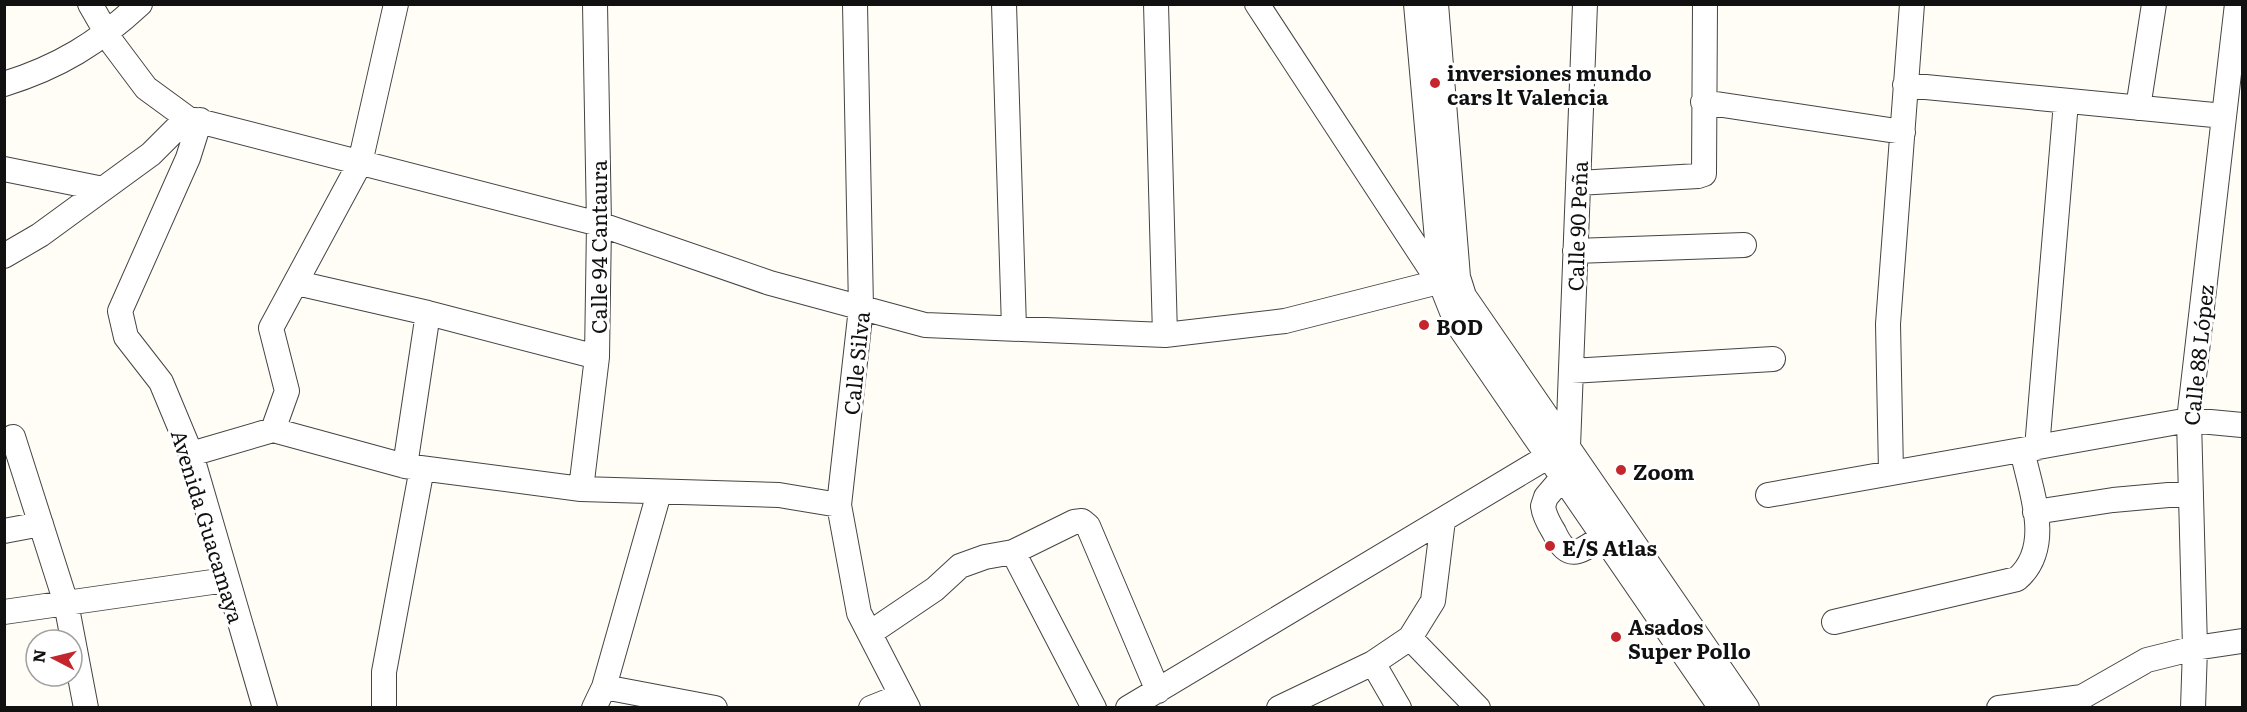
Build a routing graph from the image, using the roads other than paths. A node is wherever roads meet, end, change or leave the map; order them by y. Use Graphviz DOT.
graph roads {
  1 [pos="90,4"];
  2 [pos="140,4"];
  3 [pos="396,4"];
  4 [pos="595,4"];
  5 [pos="855,4"];
  6 [pos="1004,4"];
  7 [pos="1156,4"];
  8 [pos="1257,4"];
  9 [pos="1416,4"];
  10 [pos="1436,4"];
  11 [pos="1585,4"];
  12 [pos="1706,4"];
  13 [pos="1912,4"];
  14 [pos="2154,4"];
  15 [pos="2237,4"];
  16 [pos="107,34"];
  17 [pos="4,84"];
  18 [pos="1905,85"];
  19 [pos="1703,102"];
  20 [pos="2066,102"];
  21 [pos="2138,108"];
  22 [pos="2224,116"];
  23 [pos="194,119"];
  24 [pos="1903,132"];
  25 [pos="360,163"];
  26 [pos="4,169"];
  27 [pos="1578,183"];
  28 [pos="103,189"];
  29 [pos="599,224"];
  30 [pos="1744,245"];
  31 [pos="1575,251"];
  32 [pos="4,256"];
  33 [pos="1450,280"];
  34 [pos="297,283"];
  35 [pos="861,308"];
  36 [pos="428,313"];
  37 [pos="1014,328"];
  38 [pos="1165,335"];
  39 [pos="597,357"];
  40 [pos="1773,359"];
  41 [pos="1571,371"];
  42 [pos="2189,420"];
  43 [pos="2242,425"];
  44 [pos="273,430"];
  45 [pos="14,437"];
  46 [pos="2029,449"];
  47 [pos="1559,452"];
  48 [pos="191,454"];
  49 [pos="413,467"];
  50 [pos="1891,472"];
  51 [pos="1563,477"];
  52 [pos="581,489"];
  53 [pos="658,493"];
  54 [pos="2191,493"];
  55 [pos="1768,495"];
  56 [pos="839,505"];
  57 [pos="2035,512"];
  58 [pos="1443,520"];
  59 [pos="41,524"];
  60 [pos="4,531"];
  61 [pos="1602,537"];
  62 [pos="1013,552"];
  63 [pos="226,580"];
  64 [pos="66,603"];
  65 [pos="4,612"];
  66 [pos="1834,622"];
  67 [pos="870,633"];
  68 [pos="1410,638"];
  69 [pos="2242,641"];
  70 [pos="2195,648"];
  71 [pos="1373,663"];
  72 [pos="1158,691"];
  73 [pos="599,697"];
  74 [pos="905,702"];
  75 [pos="2084,702"];
  76 [pos="86,708"];
  77 [pos="265,708"];
  78 [pos="384,708"];
  79 [pos="715,708"];
  80 [pos="871,708"];
  81 [pos="1094,708"];
  82 [pos="1128,708"];
  83 [pos="1279,708"];
  84 [pos="1399,708"];
  85 [pos="1478,708"];
  86 [pos="1721,708"];
  87 [pos="1747,708"];
  88 [pos="1999,708"];
  89 [pos="2193,708"];
  1 -- 16 [label="street"];
  2 -- 16 [label="street"];
  3 -- 25 [label="street"];
  4 -- 29 [label="street, Calle 94 Cantaura"];
  5 -- 35 [label="street, Calle Silva"];
  6 -- 37 [label="street"];
  7 -- 38 [label="street"];
  8 -- 33 [label="street"];
  9 -- 33 [label="street"];
  10 -- 33 [label="street"];
  11 -- 27 [label="street, Calle 90 Peña"];
  12 -- 19 [label="street"];
  13 -- 18 [label="street"];
  14 -- 21 [label="street"];
  15 -- 22 [label="street, Calle 88 López"];
  16 -- 17 [label="street"];
  16 -- 23 [label="street"];
  18 -- 20 [label="street"];
  18 -- 24 [label="street"];
  19 -- 24 [label="street"];
  19 -- 27 [label="street"];
  20 -- 21 [label="street"];
  20 -- 46 [label="street"];
  21 -- 22 [label="street"];
  22 -- 42 [label="street, Calle 88 López"];
  23 -- 25 [label="street"];
  23 -- 28 [label="street"];
  23 -- 48 [label="street, Avenida Guacamaya"];
  24 -- 50 [label="street"];
  25 -- 29 [label="street"];
  25 -- 34 [label="street"];
  26 -- 28 [label="street"];
  27 -- 31 [label="street, Calle 90 Peña"];
  28 -- 32 [label="street"];
  29 -- 35 [label="street"];
  29 -- 39 [label="street, Calle 94 Cantaura"];
  30 -- 31 [label="street"];
  31 -- 41 [label="street, Calle 90 Peña"];
  33 -- 38 [label="street"];
  33 -- 47 [label="street"];
  34 -- 36 [label="street"];
  34 -- 44 [label="street"];
  35 -- 37 [label="street"];
  35 -- 56 [label="street, Calle Silva"];
  36 -- 39 [label="street"];
  36 -- 49 [label="street"];
  37 -- 38 [label="street"];
  39 -- 52 [label="street, Calle 94 Cantaura"];
  40 -- 41 [label="street"];
  41 -- 47 [label="street, Calle 90 Peña"];
  42 -- 43 [label="street"];
  42 -- 46 [label="street"];
  42 -- 54 [label="street, Calle 88 López"];
  44 -- 48 [label="street"];
  44 -- 49 [label="street"];
  45 -- 59 [label="street"];
  46 -- 50 [label="street"];
  46 -- 57 [label="street"];
  47 -- 51 [label="street"];
  47 -- 58 [label="street"];
  47 -- 87 [label="street"];
  48 -- 63 [label="street, Avenida Guacamaya"];
  49 -- 52 [label="street"];
  49 -- 78 [label="street"];
  50 -- 55 [label="street"];
  51 -- 61 [label="street"];
  51 -- 61 [label="street"];
  52 -- 53 [label="street"];
  53 -- 56 [label="street"];
  53 -- 73 [label="street"];
  54 -- 57 [label="street"];
  54 -- 70 [label="street, Calle 88 López"];
  56 -- 67 [label="street, Calle Silva"];
  57 -- 66 [label="street"];
  58 -- 68 [label="street"];
  58 -- 72 [label="street"];
  59 -- 60 [label="street"];
  59 -- 64 [label="street"];
  61 -- 86 [label="street"];
  62 -- 67 [label="street"];
  62 -- 72 [label="street"];
  62 -- 81 [label="street"];
  63 -- 64 [label="street"];
  63 -- 77 [label="street, Avenida Guacamaya"];
  64 -- 65 [label="street"];
  64 -- 76 [label="street"];
  67 -- 74 [label="street, Calle Silva"];
  68 -- 71 [label="street"];
  68 -- 85 [label="street"];
  69 -- 70 [label="street"];
  70 -- 75 [label="street"];
  70 -- 89 [label="street, Calle 88 López"];
  71 -- 83 [label="street"];
  71 -- 84 [label="street"];
  72 -- 82 [label="street"];
  73 -- 79 [label="street"];
  74 -- 80 [label="street"];
  75 -- 88 [label="street"];
}
